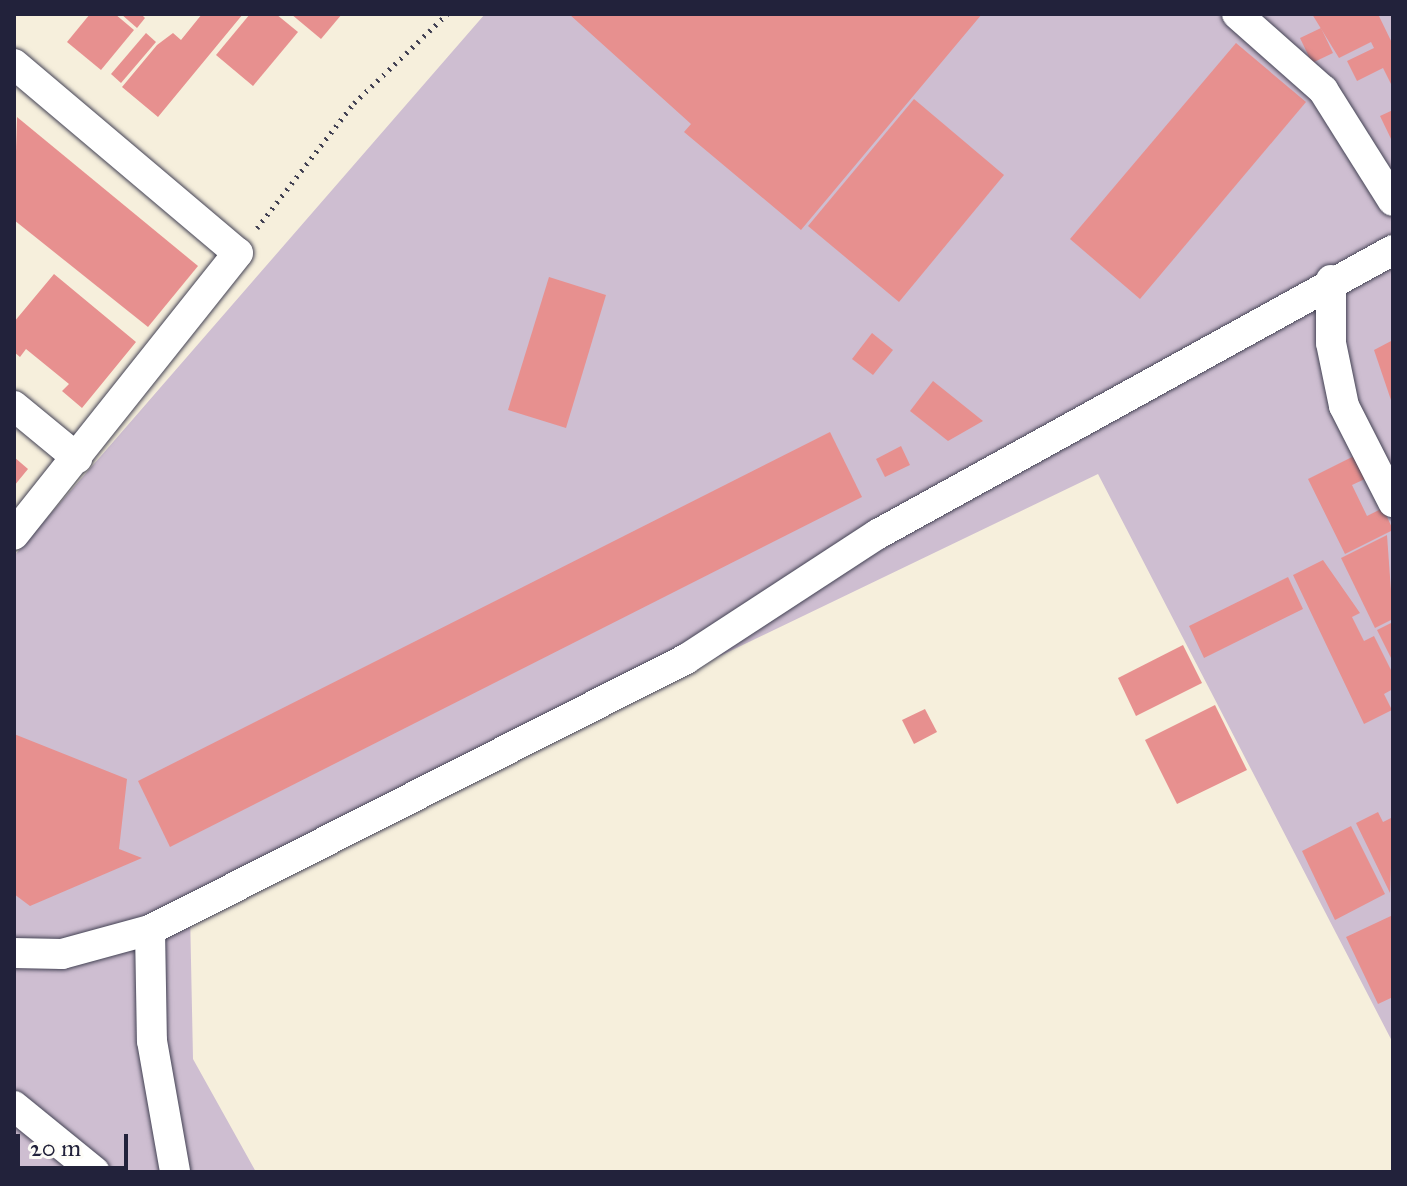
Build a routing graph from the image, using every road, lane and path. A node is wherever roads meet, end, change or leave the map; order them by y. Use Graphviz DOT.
graph roads {
  1 [pos="447,14"];
  2 [pos="1237,14"];
  3 [pos="14,64"];
  4 [pos="1393,201"];
  5 [pos="1393,250"];
  6 [pos="238,253"];
  7 [pos="1331,280"];
  8 [pos="14,406"];
  9 [pos="77,458"];
  10 [pos="1393,502"];
  11 [pos="14,535"];
  12 [pos="150,930"];
  13 [pos="14,953"];
  14 [pos="14,1106"];
  15 [pos="95,1172"];
  16 [pos="175,1172"];
  1 -- 6 [label="path"];
  2 -- 4 [label="street"];
  3 -- 6 [label="street"];
  5 -- 7 [label="street"];
  6 -- 9 [label="street"];
  7 -- 10 [label="street"];
  7 -- 12 [label="street"];
  8 -- 9 [label="street"];
  9 -- 11 [label="street"];
  12 -- 13 [label="street"];
  12 -- 16 [label="street"];
  14 -- 15 [label="street"];
}
